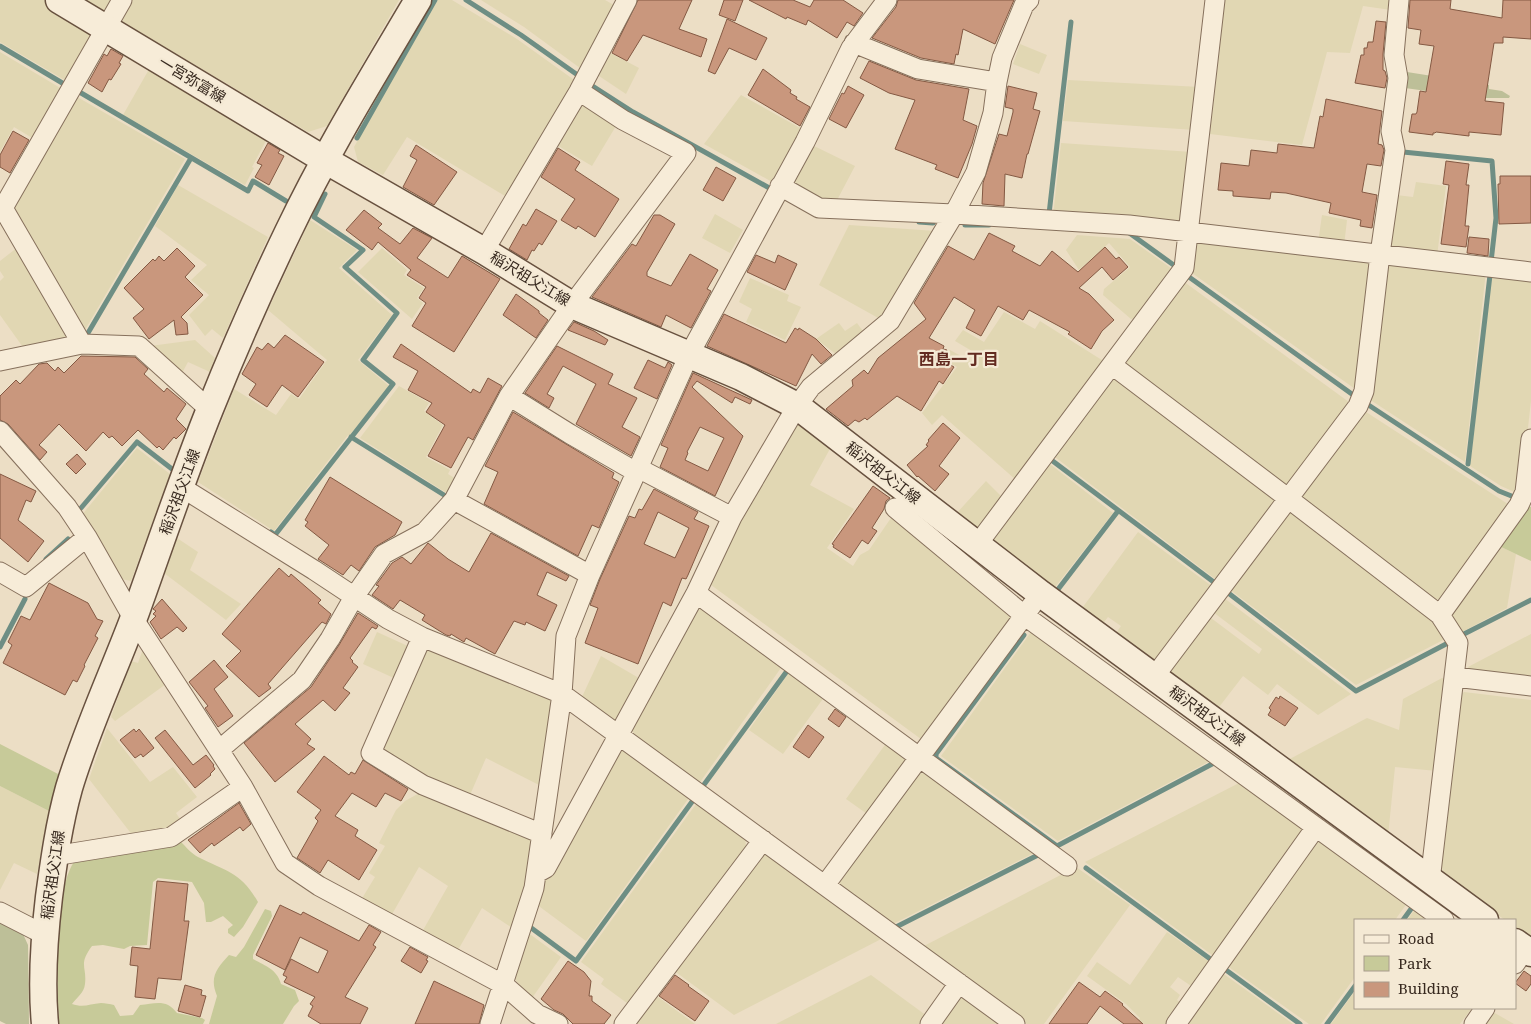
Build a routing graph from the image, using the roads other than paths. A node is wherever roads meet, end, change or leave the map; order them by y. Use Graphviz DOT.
graph roads {
  1 [pos="59,0"];
  2 [pos="122,0"];
  3 [pos="418,0"];
  4 [pos="627,0"];
  5 [pos="887,0"];
  6 [pos="1029,0"];
  7 [pos="1215,0"];
  8 [pos="1398,0"];
  9 [pos="106,27"];
  10 [pos="854,43"];
  11 [pos="997,82"];
  12 [pos="579,91"];
  13 [pos="324,160"];
  14 [pos="780,186"];
  15 [pos="2,207"];
  16 [pos="954,214"];
  17 [pos="1188,232"];
  18 [pos="484,251"];
  19 [pos="1380,254"];
  20 [pos="1531,272"];
  21 [pos="572,305"];
  22 [pos="82,344"];
  23 [pos="688,355"];
  24 [pos="0,361"];
  25 [pos="1112,366"];
  26 [pos="509,396"];
  27 [pos="797,406"];
  28 [pos="210,410"];
  29 [pos="0,432"];
  30 [pos="1531,439"];
  31 [pos="637,470"];
  32 [pos="181,487"];
  33 [pos="1289,498"];
  34 [pos="454,500"];
  35 [pos="895,508"];
  36 [pos="732,517"];
  37 [pos="87,537"];
  38 [pos="977,545"];
  39 [pos="0,572"];
  40 [pos="590,575"];
  41 [pos="696,593"];
  42 [pos="1041,594"];
  43 [pos="354,597"];
  44 [pos="1440,615"];
  45 [pos="1025,616"];
  46 [pos="134,618"];
  47 [pos="422,636"];
  48 [pos="1154,677"];
  49 [pos="1454,677"];
  50 [pos="1531,686"];
  51 [pos="562,694"];
  52 [pos="619,735"];
  53 [pos="219,750"];
  54 [pos="920,757"];
  55 [pos="243,787"];
  56 [pos="1316,827"];
  57 [pos="542,834"];
  58 [pos="763,840"];
  59 [pos="54,856"];
  60 [pos="1068,866"];
  61 [pos="537,873"];
  62 [pos="1430,881"];
  63 [pos="824,885"];
  64 [pos="0,912"];
  65 [pos="1443,919"];
  66 [pos="1484,919"];
  67 [pos="45,934"];
  68 [pos="960,983"];
  69 [pos="504,985"];
  70 [pos="1484,1009"];
  71 [pos="45,1024"];
  72 [pos="490,1024"];
  73 [pos="558,1024"];
  74 [pos="624,1024"];
  75 [pos="930,1024"];
  76 [pos="1016,1024"];
  77 [pos="1176,1024"];
  78 [pos="1474,1024"];
  1 -- 9 [label="main road, 一宮弥富線"];
  2 -- 9 [label="street"];
  3 -- 13 [label="main road"];
  4 -- 12 [label="street"];
  5 -- 10 [label="street"];
  6 -- 11 [label="street"];
  7 -- 17 [label="street"];
  8 -- 19 [label="street"];
  9 -- 13 [label="main road, 一宮弥富線"];
  9 -- 15 [label="street"];
  10 -- 11 [label="street"];
  10 -- 14 [label="street"];
  11 -- 16 [label="street"];
  12 -- 18 [label="street"];
  12 -- 21 [label="street"];
  13 -- 18 [label="main road, 稲沢祖父江線"];
  13 -- 28 [label="main road, 稲沢祖父江線"];
  14 -- 16 [label="street"];
  14 -- 23 [label="street"];
  15 -- 22 [label="street"];
  16 -- 17 [label="street"];
  16 -- 27 [label="street"];
  17 -- 19 [label="street"];
  17 -- 25 [label="street"];
  18 -- 21 [label="main road, 稲沢祖父江線"];
  19 -- 20 [label="street"];
  19 -- 33 [label="street"];
  21 -- 23 [label="main road, 稲沢祖父江線"];
  21 -- 26 [label="street"];
  22 -- 24 [label="street"];
  22 -- 28 [label="street"];
  23 -- 27 [label="main road, 稲沢祖父江線"];
  23 -- 31 [label="street"];
  25 -- 33 [label="street"];
  25 -- 38 [label="street"];
  26 -- 31 [label="street"];
  26 -- 34 [label="street"];
  27 -- 36 [label="street"];
  27 -- 38 [label="main road, 稲沢祖父江線"];
  28 -- 32 [label="main road, 稲沢祖父江線"];
  29 -- 37 [label="street"];
  30 -- 44 [label="street"];
  31 -- 36 [label="street"];
  31 -- 40 [label="street"];
  32 -- 43 [label="street"];
  32 -- 46 [label="main road, 稲沢祖父江線"];
  33 -- 44 [label="street"];
  33 -- 48 [label="street"];
  34 -- 40 [label="street"];
  34 -- 43 [label="street"];
  35 -- 45 [label="street"];
  36 -- 41 [label="street"];
  37 -- 39 [label="street"];
  37 -- 46 [label="street"];
  38 -- 42 [label="main road, 稲沢祖父江線"];
  40 -- 51 [label="street"];
  41 -- 52 [label="street"];
  41 -- 54 [label="street"];
  42 -- 45 [label="street"];
  42 -- 48 [label="main road, 稲沢祖父江線"];
  43 -- 47 [label="street"];
  43 -- 53 [label="street"];
  44 -- 49 [label="street"];
  45 -- 54 [label="street"];
  45 -- 56 [label="street"];
  46 -- 53 [label="street"];
  46 -- 59 [label="main road, 稲沢祖父江線"];
  47 -- 51 [label="street"];
  47 -- 57 [label="street"];
  48 -- 62 [label="main road, 稲沢祖父江線"];
  49 -- 50 [label="street"];
  49 -- 62 [label="street"];
  51 -- 52 [label="street"];
  51 -- 57 [label="street"];
  52 -- 58 [label="street"];
  52 -- 61 [label="street"];
  53 -- 55 [label="street"];
  54 -- 60 [label="street"];
  54 -- 63 [label="street"];
  55 -- 59 [label="street"];
  55 -- 69 [label="street"];
  56 -- 65 [label="street"];
  56 -- 77 [label="street"];
  57 -- 61 [label="street"];
  58 -- 63 [label="street"];
  58 -- 74 [label="street"];
  59 -- 67 [label="main road, 稲沢祖父江線"];
  61 -- 69 [label="street"];
  62 -- 66 [label="main road, 稲沢祖父江線"];
  63 -- 68 [label="street"];
  64 -- 67 [label="street"];
  67 -- 71 [label="main road, 稲沢祖父江線"];
  68 -- 75 [label="street"];
  68 -- 76 [label="street"];
  69 -- 72 [label="street"];
  69 -- 73 [label="street"];
  70 -- 78 [label="street"];
}
